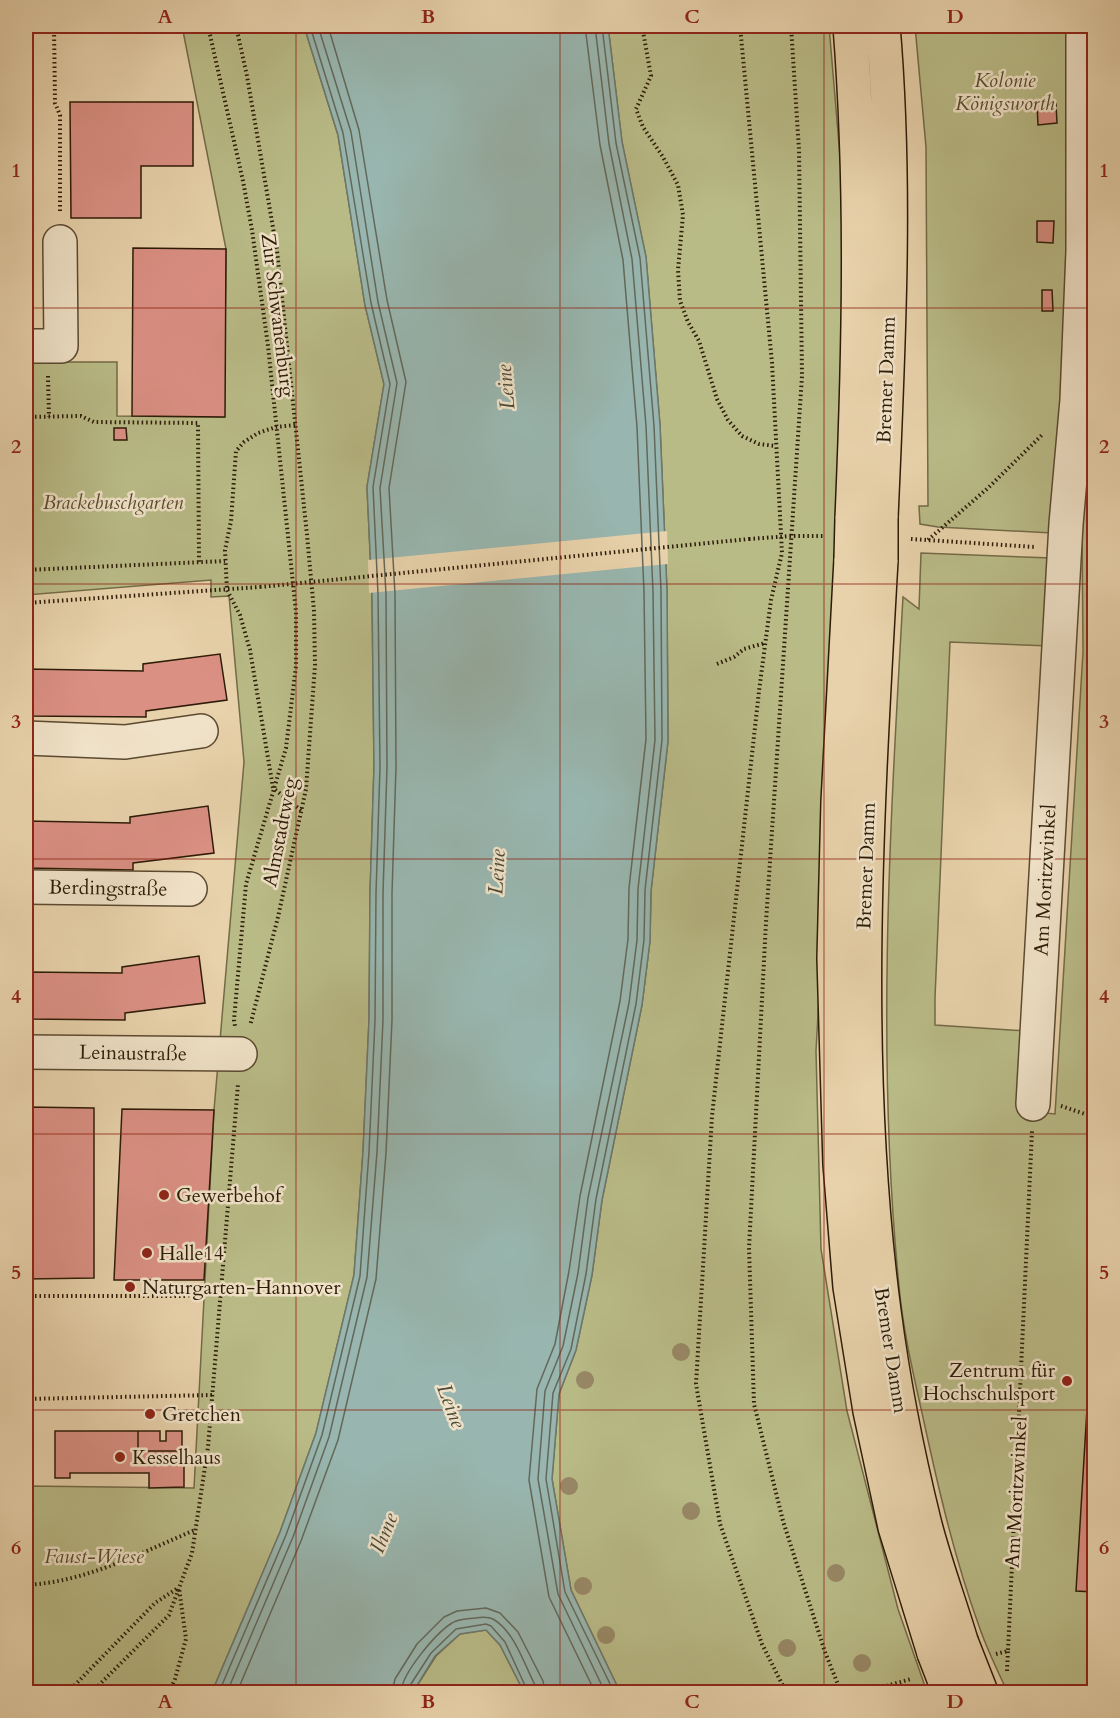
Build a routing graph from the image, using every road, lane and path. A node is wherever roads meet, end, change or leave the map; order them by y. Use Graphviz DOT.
graph roads {
  1 [pos="54,26"];
  2 [pos="208,26"];
  3 [pos="236,26"];
  4 [pos="642,26"];
  5 [pos="740,26"];
  6 [pos="791,26"];
  7 [pos="850,26"];
  8 [pos="883,26"];
  9 [pos="1083,26"];
  10 [pos="60,242"];
  11 [pos="36,346"];
  12 [pos="26,417"];
  13 [pos="49,417"];
  14 [pos="295,425"];
  15 [pos="276,427"];
  16 [pos="1045,432"];
  17 [pos="776,446"];
  18 [pos="867,518"];
  19 [pos="783,536"];
  20 [pos="791,536"];
  21 [pos="823,536"];
  22 [pos="910,539"];
  23 [pos="928,540"];
  24 [pos="1065,548"];
  25 [pos="225,561"];
  26 [pos="199,562"];
  27 [pos="26,570"];
  28 [pos="227,590"];
  29 [pos="26,603"];
  30 [pos="314,611"];
  31 [pos="296,612"];
  32 [pos="765,643"];
  33 [pos="717,664"];
  34 [pos="201,731"];
  35 [pos="26,738"];
  36 [pos="273,788"];
  37 [pos="302,811"];
  38 [pos="26,886"];
  39 [pos="190,889"];
  40 [pos="26,1052"];
  41 [pos="240,1054"];
  42 [pos="1045,1104"];
  43 [pos="1095,1117"];
  44 [pos="220,1290"];
  45 [pos="26,1296"];
  46 [pos="212,1395"];
  47 [pos="26,1400"];
  48 [pos="196,1529"];
  49 [pos="26,1585"];
  50 [pos="179,1587"];
  51 [pos="953,1669"];
  52 [pos="68,1692"];
  53 [pos="92,1692"];
  54 [pos="169,1692"];
  55 [pos="786,1692"];
  56 [pos="842,1692"];
  57 [pos="981,1692"];
  1 -- 10 [label="path"];
  2 -- 15 [label="path, Zur Schwanenburg"];
  3 -- 14 [label="path, Zur Schwanenburg"];
  4 -- 17 [label="path"];
  5 -- 17 [label="path"];
  6 -- 20 [label="path"];
  7 -- 18 [label="main road, Bremer Damm"];
  8 -- 18 [label="main road, Bremer Damm"];
  9 -- 24 [label="street, Am Moritzwinkel"];
  10 -- 11 [label="street"];
  11 -- 13 [label="path"];
  12 -- 13 [label="path"];
  13 -- 26 [label="path"];
  14 -- 15 [label="path"];
  14 -- 30 [label="path, Zur Schwanenburg"];
  15 -- 25 [label="path"];
  15 -- 31 [label="path, Zur Schwanenburg"];
  16 -- 23 [label="path"];
  17 -- 19 [label="path"];
  18 -- 51 [label="main road, Bremer Damm, bridge"];
  19 -- 20 [label="path"];
  19 -- 28 [label="path, bridge"];
  19 -- 32 [label="path"];
  20 -- 21 [label="path"];
  20 -- 56 [label="path"];
  22 -- 23 [label="path"];
  23 -- 24 [label="path"];
  24 -- 42 [label="street, Am Moritzwinkel"];
  25 -- 26 [label="path"];
  25 -- 28 [label="path"];
  26 -- 27 [label="path"];
  28 -- 29 [label="path"];
  28 -- 36 [label="path"];
  30 -- 37 [label="path, Almstadtweg"];
  31 -- 36 [label="path, Almstadtweg"];
  32 -- 33 [label="path"];
  32 -- 55 [label="path"];
  34 -- 35 [label="street"];
  36 -- 37 [label="path"];
  36 -- 41 [label="path, Almstadtweg"];
  37 -- 41 [label="path, Almstadtweg"];
  38 -- 39 [label="street, Berdingstraße"];
  40 -- 41 [label="street, Leinaustraße"];
  41 -- 44 [label="path, Almstadtweg"];
  42 -- 43 [label="path"];
  42 -- 51 [label="path, Am Moritzwinkel"];
  44 -- 45 [label="path"];
  44 -- 46 [label="path, Almstadtweg"];
  46 -- 47 [label="path"];
  46 -- 48 [label="path, Almstadtweg"];
  48 -- 49 [label="path"];
  48 -- 50 [label="path, Almstadtweg"];
  50 -- 52 [label="path"];
  50 -- 53 [label="path, Almstadtweg"];
  50 -- 54 [label="path"];
  51 -- 57 [label="main road, Bremer Damm, bridge"];
}
